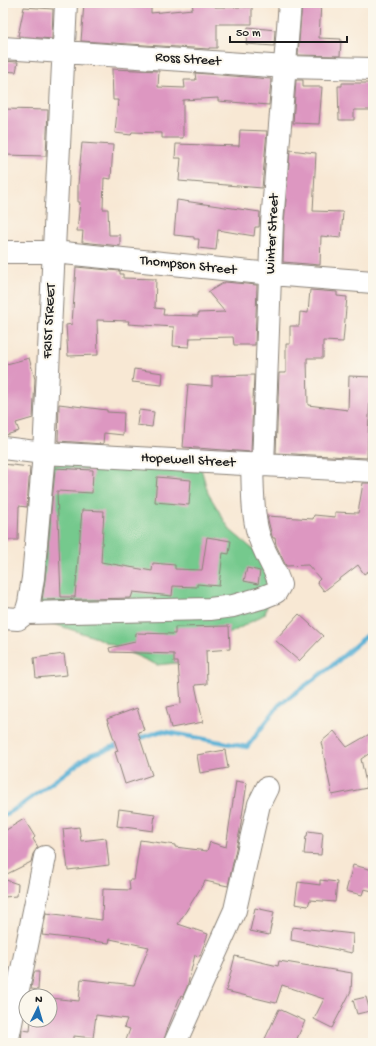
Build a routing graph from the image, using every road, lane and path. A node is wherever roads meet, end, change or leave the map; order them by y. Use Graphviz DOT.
graph roads {
  1 [pos="66,3"];
  2 [pos="290,3"];
  3 [pos="3,48"];
  4 [pos="64,52"];
  5 [pos="286,67"];
  6 [pos="373,69"];
  7 [pos="3,252"];
  8 [pos="54,252"];
  9 [pos="270,274"];
  10 [pos="373,282"];
  11 [pos="3,448"];
  12 [pos="44,453"];
  13 [pos="258,465"];
  14 [pos="373,471"];
  15 [pos="26,613"];
  16 [pos="3,618"];
  17 [pos="267,788"];
  18 [pos="45,857"];
  19 [pos="7,1043"];
  20 [pos="175,1043"];
  1 -- 4 [label="street, FRIST STREET"];
  2 -- 5 [label="street, Winter Street"];
  3 -- 4 [label="street, Ross Street"];
  4 -- 5 [label="street, Ross Street"];
  4 -- 8 [label="street, FRIST STREET"];
  5 -- 6 [label="street, Ross Street"];
  5 -- 9 [label="street, Winter Street"];
  7 -- 8 [label="street, Thompson Street"];
  8 -- 9 [label="street, Thompson Street"];
  8 -- 12 [label="street, FRIST STREET"];
  9 -- 10 [label="street, Thompson Street"];
  9 -- 13 [label="street, Winter Street"];
  11 -- 12 [label="street, Hopewell Street"];
  12 -- 13 [label="street, Hopewell Street"];
  12 -- 15 [label="street, FRIST STREET"];
  13 -- 14 [label="street, Hopewell Street"];
  13 -- 15 [label="street, Winter Street"];
  15 -- 16 [label="street"];
  17 -- 20 [label="street"];
  18 -- 19 [label="street"];
}
